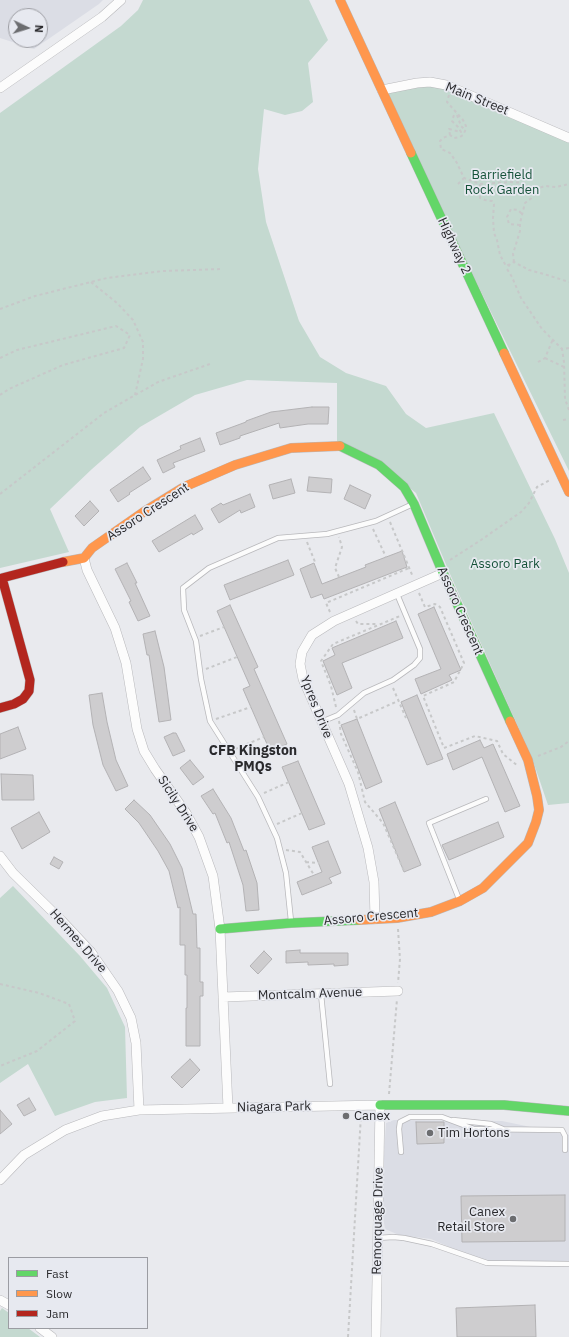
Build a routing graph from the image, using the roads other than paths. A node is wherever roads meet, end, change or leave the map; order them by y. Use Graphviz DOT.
graph roads {
  1 [pos="122,0"];
  2 [pos="340,0"];
  3 [pos="0,88"];
  4 [pos="382,90"];
  5 [pos="569,138"];
  6 [pos="569,492"];
  7 [pos="414,504"];
  8 [pos="84,558"];
  9 [pos="441,570"];
  10 [pos="397,594"];
  11 [pos="0,708"];
  12 [pos="322,722"];
  13 [pos="486,799"];
  14 [pos="0,856"];
  15 [pos="460,901"];
  16 [pos="375,919"];
  17 [pos="291,923"];
  18 [pos="220,929"];
  19 [pos="398,991"];
  20 [pos="321,994"];
  21 [pos="223,997"];
  22 [pos="330,1084"];
  23 [pos="380,1105"];
  24 [pos="228,1108"];
  25 [pos="139,1110"];
  26 [pos="569,1111"];
  27 [pos="446,1119"];
  28 [pos="504,1130"];
  29 [pos="565,1150"];
  30 [pos="401,1152"];
  31 [pos="0,1180"];
  32 [pos="378,1238"];
  33 [pos="569,1264"];
  34 [pos="41,1329"];
  35 [pos="52,1337"];
  36 [pos="376,1337"];
  1 -- 3 [label="street"];
  2 -- 4 [label="street, Highway 2"];
  4 -- 5 [label="street, Main Street"];
  4 -- 6 [label="street, Highway 2"];
  7 -- 8 [label="street, Assoro Crescent"];
  7 -- 9 [label="street, Assoro Crescent"];
  7 -- 17 [label="lane"];
  8 -- 11 [label="street"];
  8 -- 18 [label="street, Sicily Drive"];
  9 -- 10 [label="street, Ypres Drive"];
  9 -- 15 [label="street, Assoro Crescent"];
  10 -- 12 [label="lane"];
  10 -- 12 [label="street, Ypres Drive"];
  12 -- 16 [label="street, Ypres Drive"];
  13 -- 15 [label="lane"];
  14 -- 25 [label="street, Hermes Drive"];
  15 -- 16 [label="street, Assoro Crescent"];
  16 -- 17 [label="street, Assoro Crescent"];
  17 -- 18 [label="street, Assoro Crescent"];
  18 -- 21 [label="street, Sicily Drive"];
  19 -- 20 [label="street, Montcalm Avenue"];
  20 -- 21 [label="street, Montcalm Avenue"];
  20 -- 22 [label="lane"];
  21 -- 24 [label="street, Sicily Drive"];
  23 -- 24 [label="street, Niagara Park"];
  23 -- 26 [label="street, Niagara Park"];
  23 -- 32 [label="street, Remorquage Drive"];
  24 -- 25 [label="street, Niagara Park"];
  25 -- 31 [label="street, Niagara Park"];
  27 -- 28 [label="lane"];
  27 -- 28 [label="lane"];
  27 -- 30 [label="lane"];
  28 -- 29 [label="lane"];
  32 -- 33 [label="lane"];
  32 -- 36 [label="street, Remorquage Drive"];
  34 -- 35 [label="street"];
}
